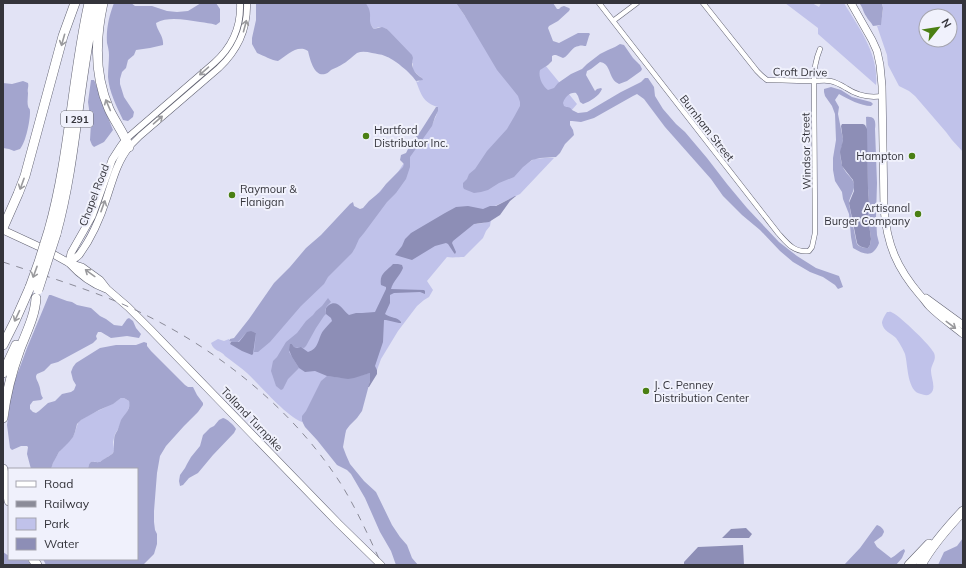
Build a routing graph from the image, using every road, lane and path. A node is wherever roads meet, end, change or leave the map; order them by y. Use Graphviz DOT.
graph roads {
  1 [pos="75,3"];
  2 [pos="89,3"];
  3 [pos="96,3"];
  4 [pos="103,3"];
  5 [pos="240,3"];
  6 [pos="247,3"];
  7 [pos="600,3"];
  8 [pos="637,3"];
  9 [pos="703,3"];
  10 [pos="851,3"];
  11 [pos="613,21"];
  12 [pos="820,49"];
  13 [pos="219,62"];
  14 [pos="814,81"];
  15 [pos="882,96"];
  16 [pos="128,143"];
  17 [pos="3,229"];
  18 [pos="53,232"];
  19 [pos="809,251"];
  20 [pos="69,263"];
  21 [pos="34,292"];
  22 [pos="921,295"];
  23 [pos="963,325"];
  24 [pos="963,334"];
  25 [pos="3,345"];
  26 [pos="3,373"];
  27 [pos="3,418"];
  28 [pos="3,469"];
  29 [pos="8,496"];
  30 [pos="963,511"];
  31 [pos="946,529"];
  32 [pos="381,565"];
  33 [pos="909,565"];
  34 [pos="921,565"];
  1 -- 17 [label="highway, one-way"];
  2 -- 18 [label="highway, I 291"];
  3 -- 18 [label="highway, I 291"];
  16 -- 4 [label="highway, one-way"];
  5 -- 13 [label="street, Chapel Road"];
  13 -- 6 [label="street, Chapel Road, one-way"];
  7 -- 11 [label="street, Burnham Street"];
  8 -- 11 [label="street"];
  9 -- 14 [label="street, Croft Drive"];
  10 -- 15 [label="main road"];
  11 -- 19 [label="street, Burnham Street"];
  12 -- 14 [label="street, Windsor Street"];
  13 -- 16 [label="street, Chapel Road"];
  14 -- 15 [label="street, Croft Drive"];
  14 -- 19 [label="street, Windsor Street"];
  15 -- 22 [label="main road"];
  16 -- 20 [label="main road, Chapel Road"];
  17 -- 20 [label="main road, Tolland Turnpike"];
  18 -- 21 [label="highway, I 291, bridge"];
  20 -- 32 [label="main road, Tolland Turnpike"];
  21 -- 25 [label="highway, I 291, one-way"];
  21 -- 26 [label="highway"];
  21 -- 27 [label="highway"];
  22 -- 23 [label="main road"];
  22 -- 24 [label="main road, one-way"];
  28 -- 29 [label="highway"];
  30 -- 31 [label="highway"];
  31 -- 33 [label="highway"];
  31 -- 34 [label="highway"];
}
